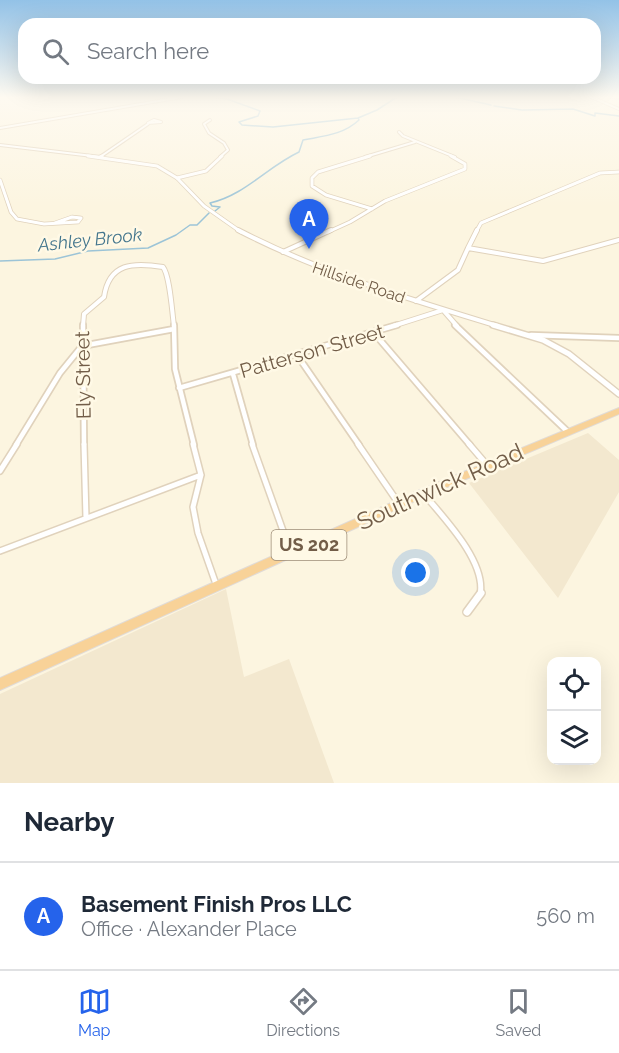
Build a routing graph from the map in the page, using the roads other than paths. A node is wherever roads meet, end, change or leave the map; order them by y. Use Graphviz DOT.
graph roads {
  1 [pos="133,134"];
  2 [pos="210,134"];
  3 [pos="402,134"];
  4 [pos="417,142"];
  5 [pos="0,145"];
  6 [pos="100,157"];
  7 [pos="619,172"];
  8 [pos="177,178"];
  9 [pos="0,180"];
  10 [pos="372,209"];
  11 [pos="55,223"];
  12 [pos="619,240"];
  13 [pos="468,248"];
  14 [pos="283,252"];
  15 [pos="416,302"];
  16 [pos="443,310"];
  17 [pos="174,328"];
  18 [pos="374,333"];
  19 [pos="528,335"];
  20 [pos="619,338"];
  21 [pos="82,346"];
  22 [pos="297,355"];
  23 [pos="233,374"];
  24 [pos="179,388"];
  25 [pos="619,394"];
  26 [pos="619,411"];
  27 [pos="567,431"];
  28 [pos="487,465"];
  29 [pos="0,471"];
  30 [pos="201,475"];
  31 [pos="423,493"];
  32 [pos="399,504"];
  33 [pos="86,518"];
  34 [pos="0,551"];
  35 [pos="291,553"];
  36 [pos="217,587"];
  37 [pos="467,612"];
  38 [pos="0,684"];
  1 -- 6 [label="street"];
  2 -- 8 [label="street"];
  3 -- 4 [label="street"];
  4 -- 10 [label="street"];
  4 -- 10 [label="street"];
  5 -- 6 [label="street, Hillside Road"];
  6 -- 8 [label="street, Hillside Road"];
  7 -- 13 [label="street"];
  8 -- 14 [label="street, Hillside Road"];
  9 -- 11 [label="street"];
  10 -- 14 [label="street"];
  11 -- 11 [label="street"];
  12 -- 13 [label="street"];
  13 -- 15 [label="street"];
  14 -- 15 [label="street, Hillside Road"];
  15 -- 16 [label="street, Hillside Road"];
  16 -- 18 [label="street, Patterson Street"];
  16 -- 19 [label="street, Hillside Road"];
  16 -- 27 [label="street"];
  17 -- 21 [label="street"];
  17 -- 21 [label="street, Ely Street"];
  17 -- 24 [label="street"];
  18 -- 22 [label="street, Patterson Street"];
  18 -- 28 [label="street"];
  19 -- 20 [label="street"];
  19 -- 25 [label="street, Hillside Road"];
  21 -- 29 [label="street"];
  21 -- 33 [label="street, Ely Street"];
  22 -- 23 [label="street, Patterson Street"];
  22 -- 32 [label="street"];
  23 -- 24 [label="street, Patterson Street"];
  23 -- 35 [label="street"];
  24 -- 30 [label="street"];
  26 -- 27 [label="highway, Southwick Road / US 202"];
  27 -- 28 [label="highway, Southwick Road / US 202"];
  28 -- 31 [label="highway, Southwick Road / US 202"];
  30 -- 33 [label="street"];
  30 -- 36 [label="street"];
  31 -- 32 [label="highway, Southwick Road / US 202"];
  31 -- 37 [label="street"];
  32 -- 35 [label="highway, Southwick Road / US 202"];
  33 -- 34 [label="street"];
  35 -- 36 [label="highway, Southwick Road / US 202"];
  36 -- 38 [label="highway, Southwick Road / US 202"];
}
